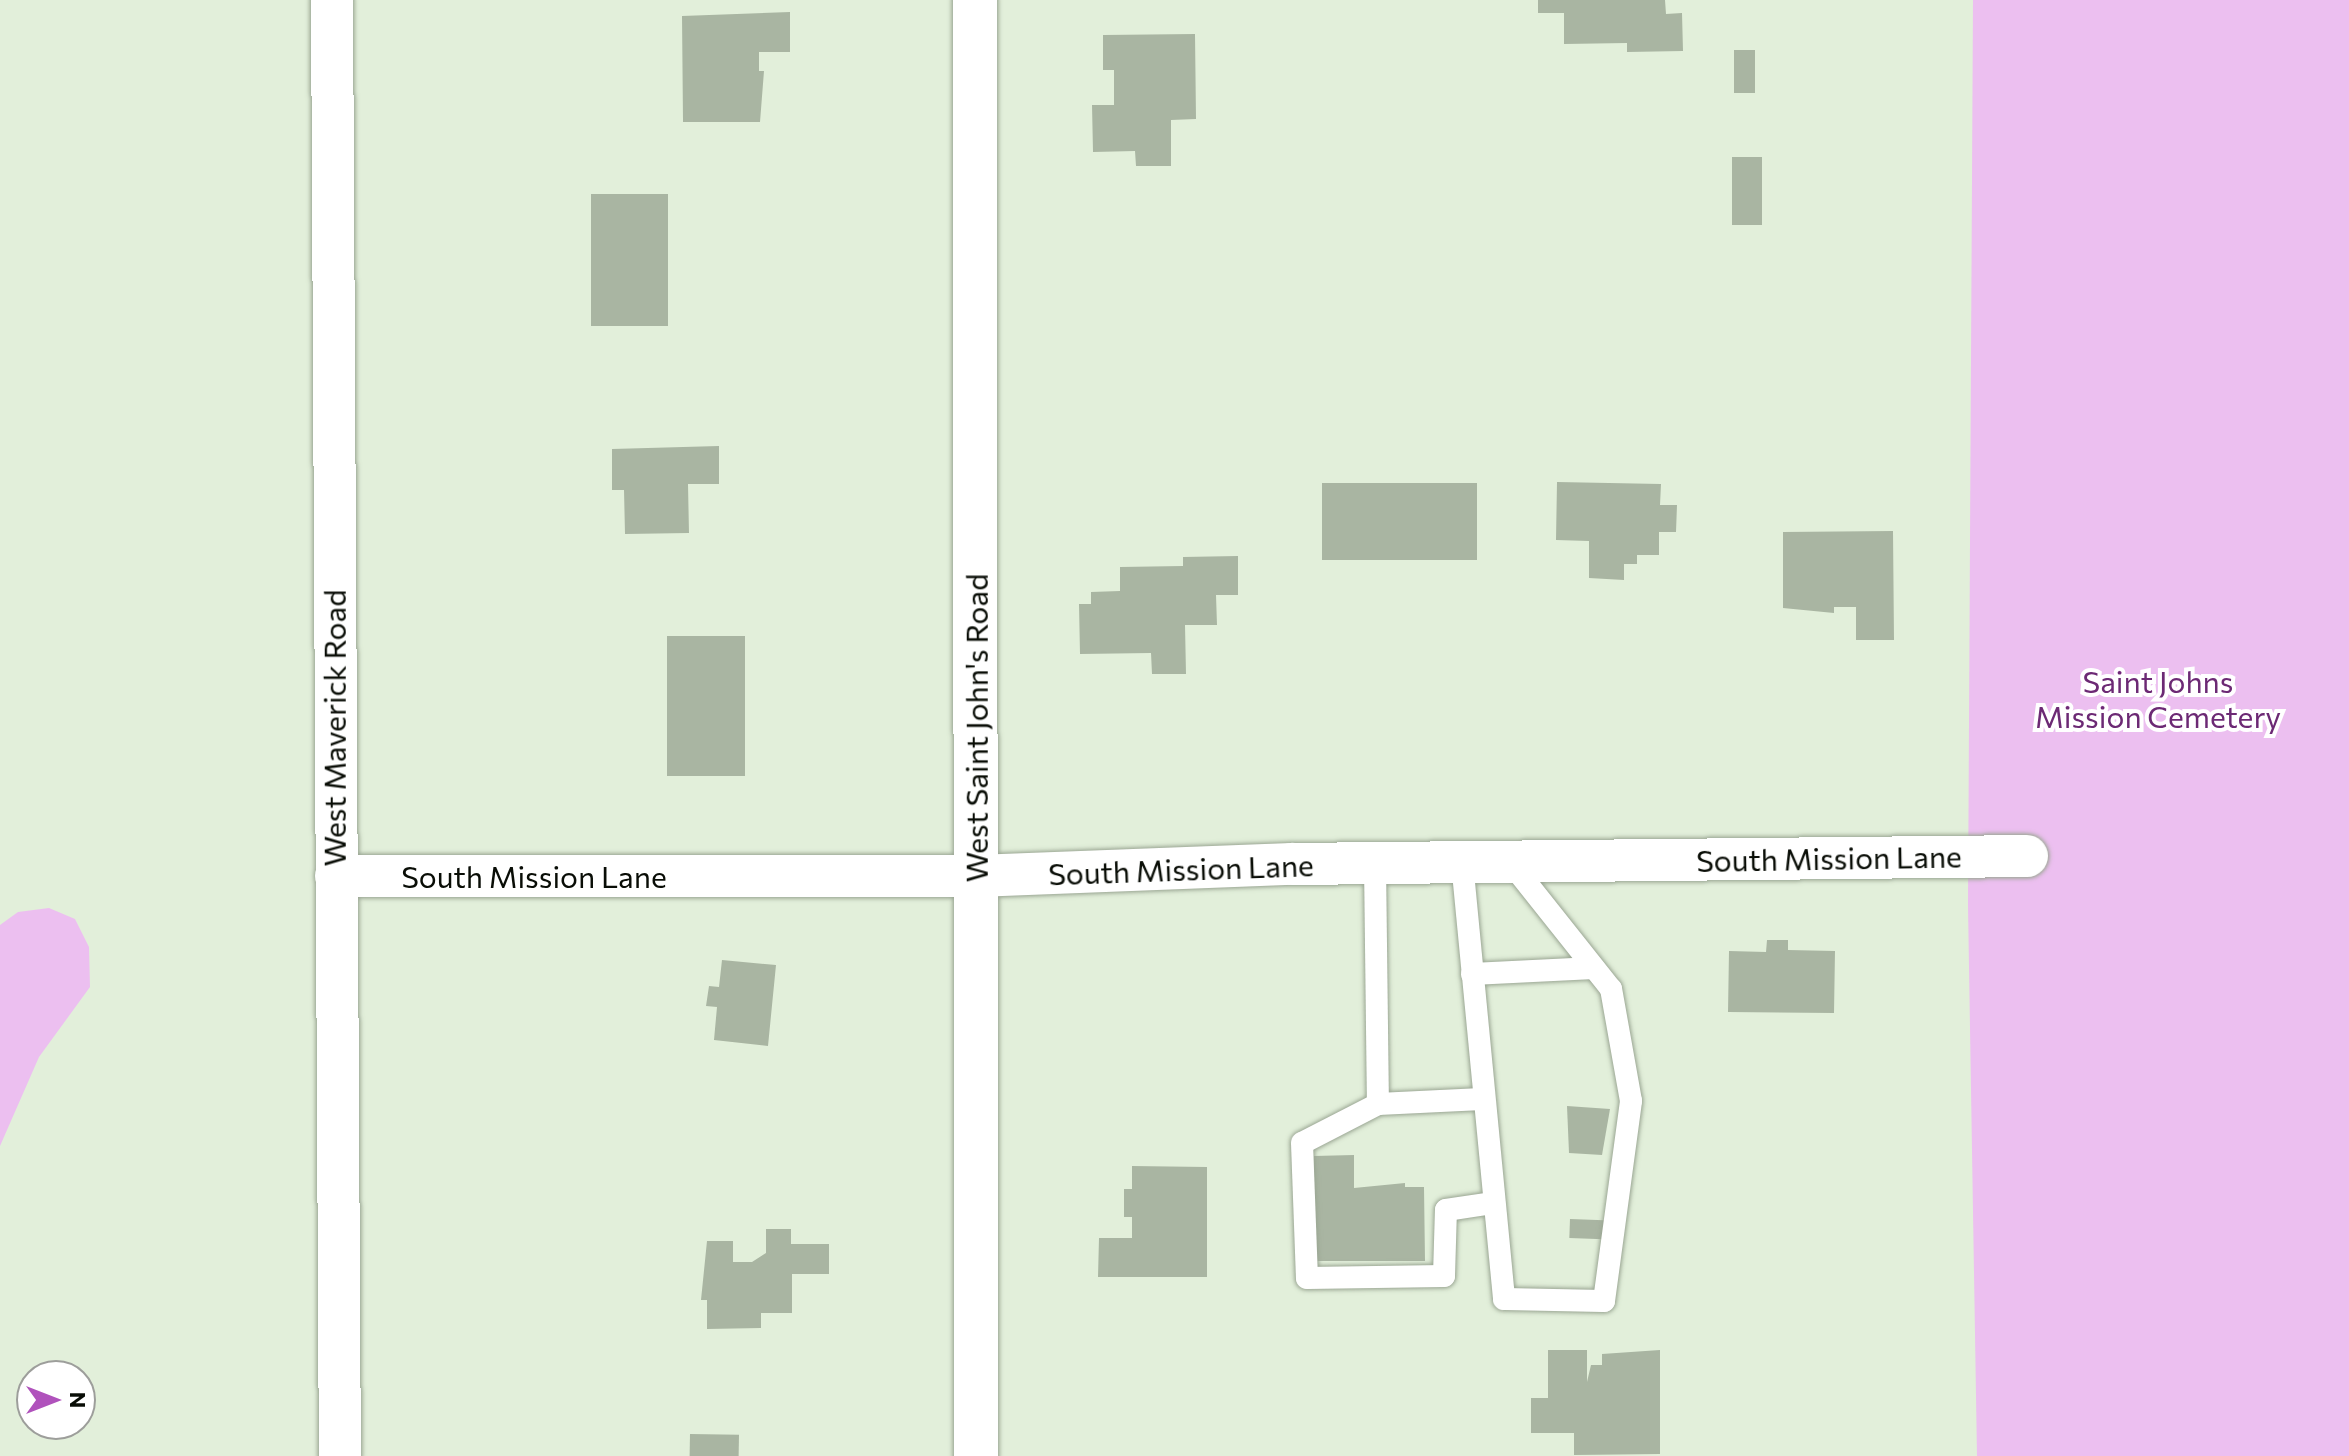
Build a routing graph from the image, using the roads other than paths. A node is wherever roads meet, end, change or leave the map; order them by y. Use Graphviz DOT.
graph roads {
  1 [pos="332,0"];
  2 [pos="975,0"];
  3 [pos="2027,856"];
  4 [pos="1462,862"];
  5 [pos="1510,862"];
  6 [pos="1375,863"];
  7 [pos="336,876"];
  8 [pos="976,876"];
  9 [pos="1594,968"];
  10 [pos="1472,974"];
  11 [pos="1482,1099"];
  12 [pos="1378,1104"];
  13 [pos="1493,1203"];
  14 [pos="340,1456"];
  15 [pos="976,1456"];
  1 -- 7 [label="street, West Maverick Road"];
  2 -- 8 [label="street, West Saint John's Road"];
  3 -- 5 [label="street, South Mission Lane"];
  4 -- 5 [label="street, South Mission Lane"];
  4 -- 6 [label="street, South Mission Lane"];
  4 -- 10 [label="lane"];
  5 -- 9 [label="lane"];
  6 -- 8 [label="street, South Mission Lane"];
  6 -- 12 [label="lane"];
  7 -- 8 [label="street, South Mission Lane"];
  7 -- 14 [label="street, West Maverick Road"];
  8 -- 15 [label="street, West Saint John's Road"];
  9 -- 10 [label="lane"];
  9 -- 13 [label="lane"];
  10 -- 11 [label="lane"];
  11 -- 12 [label="lane"];
  11 -- 13 [label="lane"];
  12 -- 13 [label="lane"];
}
